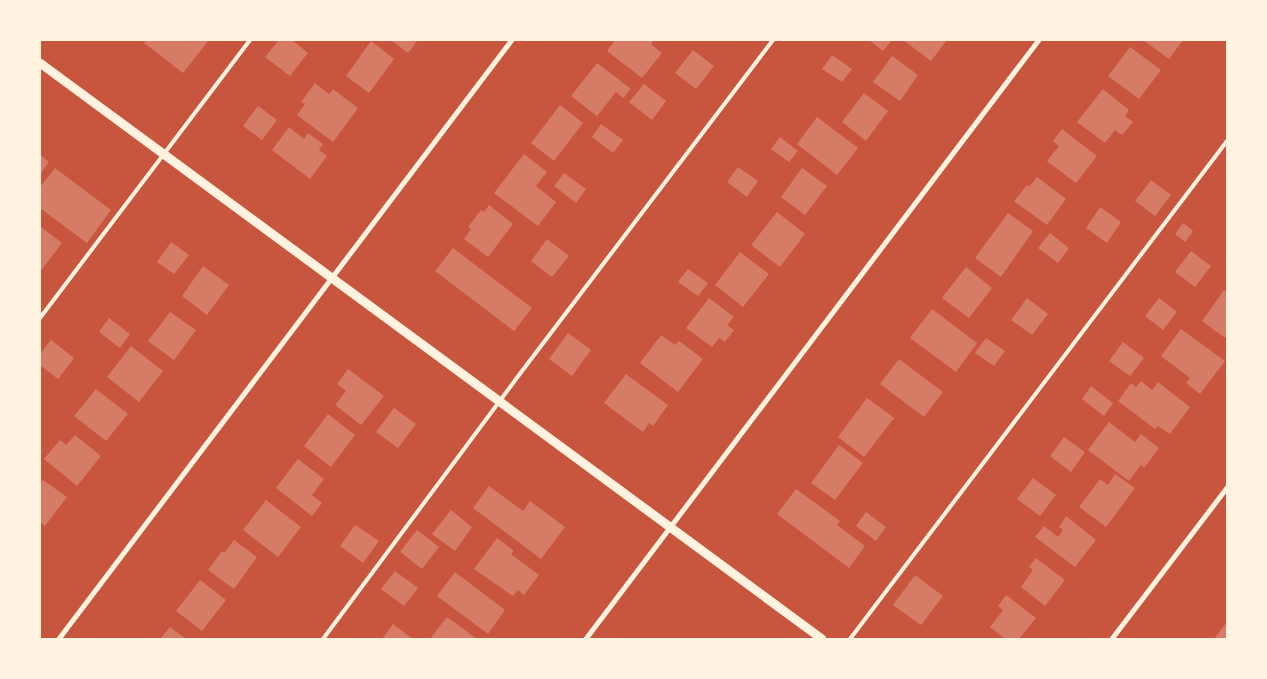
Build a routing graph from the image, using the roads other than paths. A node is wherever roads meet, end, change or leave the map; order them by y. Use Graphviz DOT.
graph roads {
  1 [pos="250,40"];
  2 [pos="512,40"];
  3 [pos="773,40"];
  4 [pos="1039,40"];
  5 [pos="40,63"];
  6 [pos="1227,141"];
  7 [pos="163,155"];
  8 [pos="332,278"];
  9 [pos="40,318"];
  10 [pos="500,402"];
  11 [pos="1227,488"];
  12 [pos="670,527"];
  13 [pos="59,639"];
  14 [pos="322,639"];
  15 [pos="586,639"];
  16 [pos="822,639"];
  17 [pos="850,639"];
  18 [pos="1112,639"];
  1 -- 7 [label="lane"];
  2 -- 8 [label="street"];
  3 -- 10 [label="lane"];
  4 -- 12 [label="street"];
  5 -- 7 [label="street"];
  6 -- 17 [label="lane"];
  7 -- 8 [label="street"];
  7 -- 9 [label="lane"];
  8 -- 10 [label="street"];
  8 -- 13 [label="street"];
  10 -- 12 [label="street"];
  10 -- 14 [label="lane"];
  11 -- 18 [label="street"];
  12 -- 15 [label="street"];
  12 -- 16 [label="street"];
}
